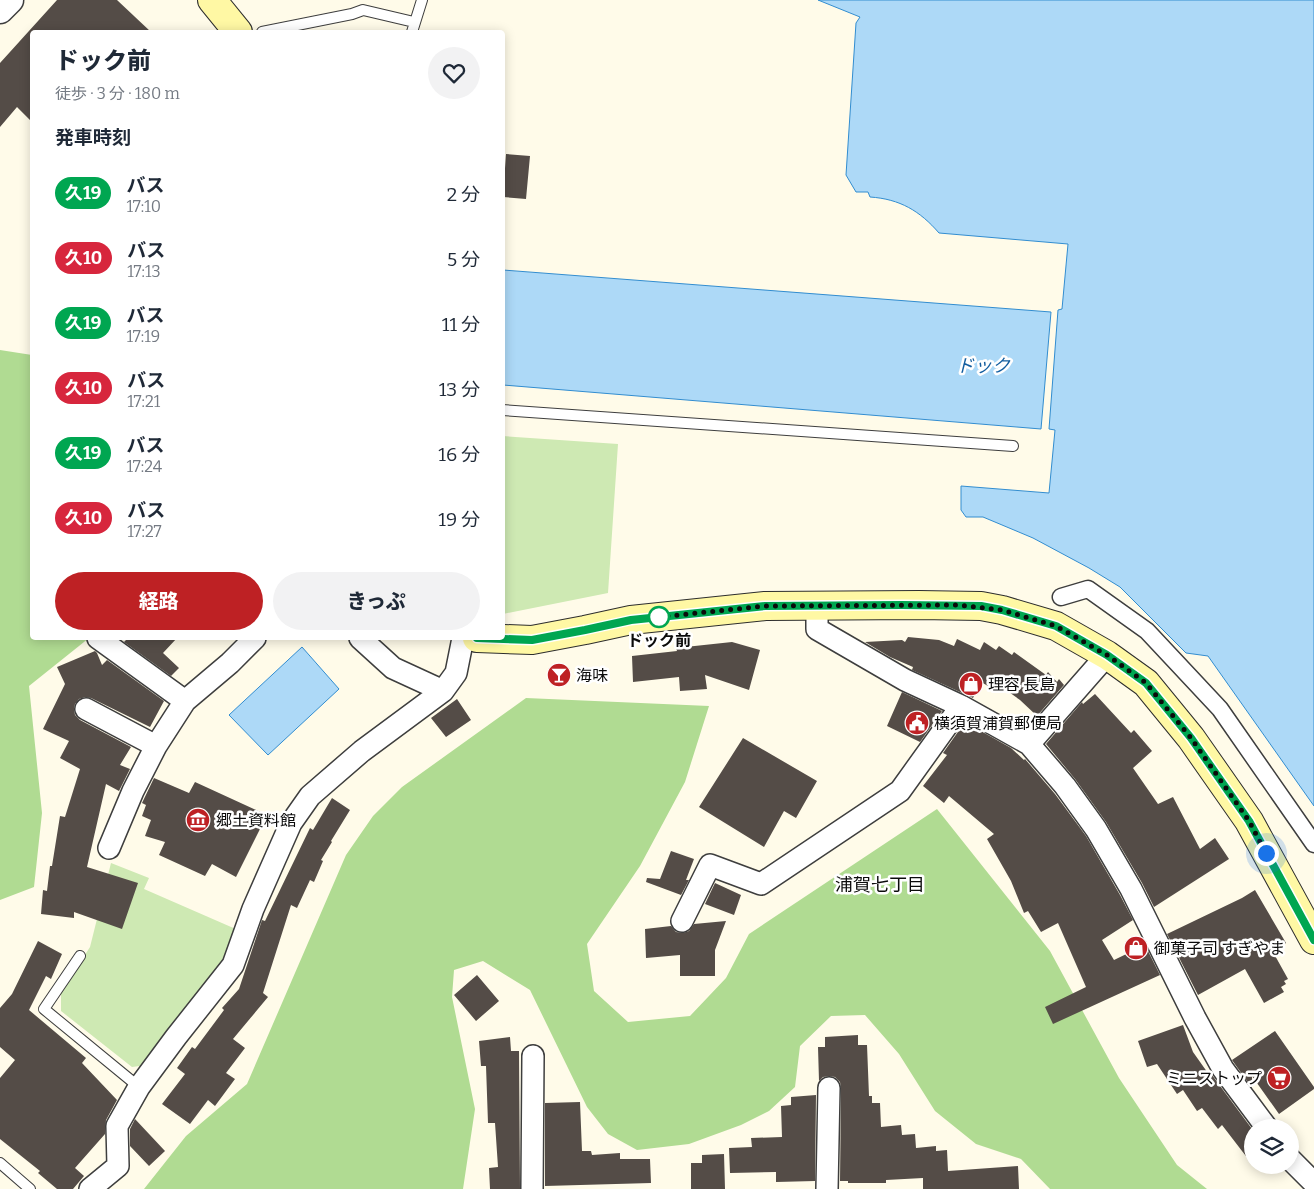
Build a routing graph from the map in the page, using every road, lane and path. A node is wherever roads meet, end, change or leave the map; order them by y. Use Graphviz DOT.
graph roads {
  1 [pos="10,0"];
  2 [pos="212,0"];
  3 [pos="422,0"];
  4 [pos="0,10"];
  5 [pos="413,27"];
  6 [pos="236,30"];
  7 [pos="272,30"];
  8 [pos="505,410"];
  9 [pos="1013,446"];
  10 [pos="1061,597"];
  11 [pos="817,605"];
  12 [pos="505,639"];
  13 [pos="101,640"];
  14 [pos="253,640"];
  15 [pos="362,640"];
  16 [pos="463,640"];
  17 [pos="1107,655"];
  18 [pos="443,691"];
  19 [pos="185,701"];
  20 [pos="961,706"];
  21 [pos="86,709"];
  22 [pos="1029,744"];
  23 [pos="156,746"];
  24 [pos="1314,844"];
  25 [pos="110,848"];
  26 [pos="682,921"];
  27 [pos="1314,940"];
  28 [pos="80,956"];
  29 [pos="533,1056"];
  30 [pos="139,1087"];
  31 [pos="829,1088"];
  32 [pos="1260,1119"];
  33 [pos="0,1163"];
  34 [pos="1299,1168"];
  35 [pos="1314,1183"];
  36 [pos="30,1189"];
  37 [pos="90,1189"];
  38 [pos="532,1189"];
  39 [pos="827,1189"];
  1 -- 4 [label="street"];
  2 -- 6 [label="main road"];
  3 -- 5 [label="lane"];
  5 -- 7 [label="lane"];
  8 -- 9 [label="lane"];
  10 -- 24 [label="street"];
  11 -- 12 [label="main road"];
  11 -- 17 [label="main road"];
  11 -- 20 [label="street"];
  13 -- 19 [label="street"];
  14 -- 19 [label="street"];
  15 -- 18 [label="street"];
  16 -- 18 [label="street"];
  17 -- 22 [label="street"];
  17 -- 27 [label="main road"];
  18 -- 30 [label="street"];
  19 -- 23 [label="street"];
  20 -- 22 [label="street"];
  20 -- 26 [label="street"];
  21 -- 23 [label="street"];
  22 -- 32 [label="street"];
  23 -- 25 [label="street"];
  28 -- 30 [label="lane"];
  29 -- 38 [label="street"];
  30 -- 37 [label="street"];
  31 -- 39 [label="street"];
  33 -- 36 [label="lane"];
  34 -- 35 [label="street"];
}
